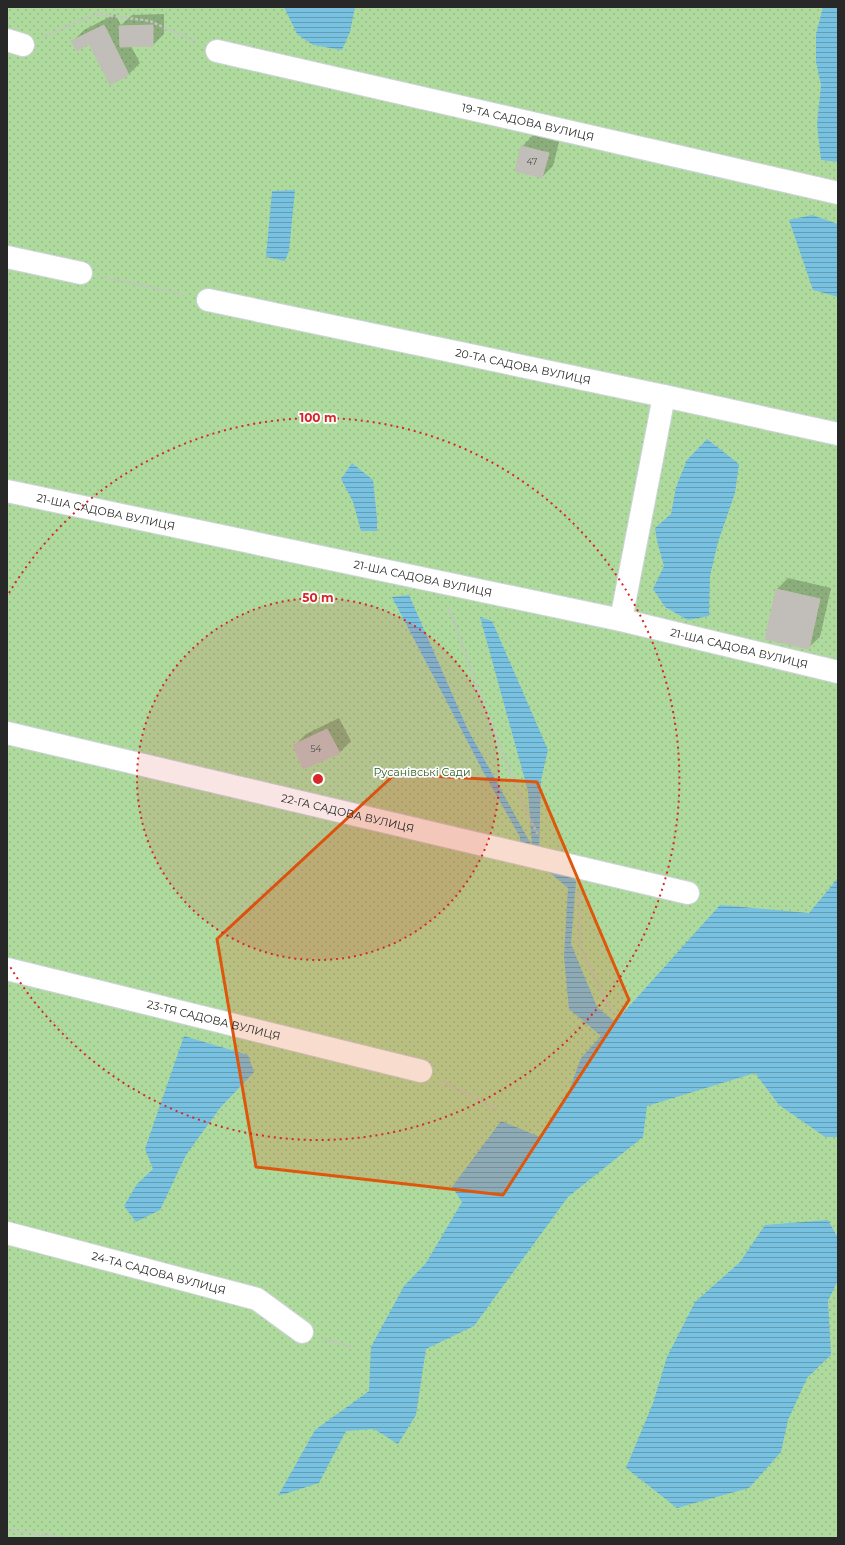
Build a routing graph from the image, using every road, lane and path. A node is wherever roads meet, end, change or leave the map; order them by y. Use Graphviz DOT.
graph roads {
  1 [pos="15,42"];
  2 [pos="217,51"];
  3 [pos="838,193"];
  4 [pos="7,257"];
  5 [pos="81,273"];
  6 [pos="118,280"];
  7 [pos="165,290"];
  8 [pos="208,300"];
  9 [pos="664,396"];
  10 [pos="838,434"];
  11 [pos="7,490"];
  12 [pos="439,581"];
  13 [pos="621,620"];
  14 [pos="838,672"];
  15 [pos="7,733"];
  16 [pos="540,839"];
  17 [pos="579,867"];
  18 [pos="688,893"];
  19 [pos="7,969"];
  20 [pos="612,1013"];
  21 [pos="421,1071"];
  22 [pos="498,1110"];
  23 [pos="7,1233"];
  24 [pos="302,1332"];
  25 [pos="352,1347"];
  26 [pos="7,1530"];
  27 [pos="68,1538"];
  1 -- 2 [label="path"];
  2 -- 3 [label="street, 19-ТА САДОВА ВУЛИЦЯ"];
  4 -- 5 [label="street"];
  6 -- 7 [label="path"];
  8 -- 9 [label="street, 20-ТА САДОВА ВУЛИЦЯ"];
  9 -- 10 [label="street, 20-ТА САДОВА ВУЛИЦЯ"];
  9 -- 13 [label="street"];
  11 -- 12 [label="street, 21-ША САДОВА ВУЛИЦЯ"];
  12 -- 13 [label="street, 21-ША САДОВА ВУЛИЦЯ"];
  12 -- 16 [label="path"];
  13 -- 14 [label="street, 21-ША САДОВА ВУЛИЦЯ"];
  15 -- 17 [label="street, 22-ГА САДОВА ВУЛИЦЯ"];
  17 -- 18 [label="street, 22-ГА САДОВА ВУЛИЦЯ"];
  17 -- 20 [label="path"];
  19 -- 21 [label="street, 23-ТЯ САДОВА ВУЛИЦЯ"];
  21 -- 22 [label="path"];
  23 -- 24 [label="street, 24-ТА САДОВА ВУЛИЦЯ"];
  24 -- 25 [label="path"];
  26 -- 27 [label="path"];
}
